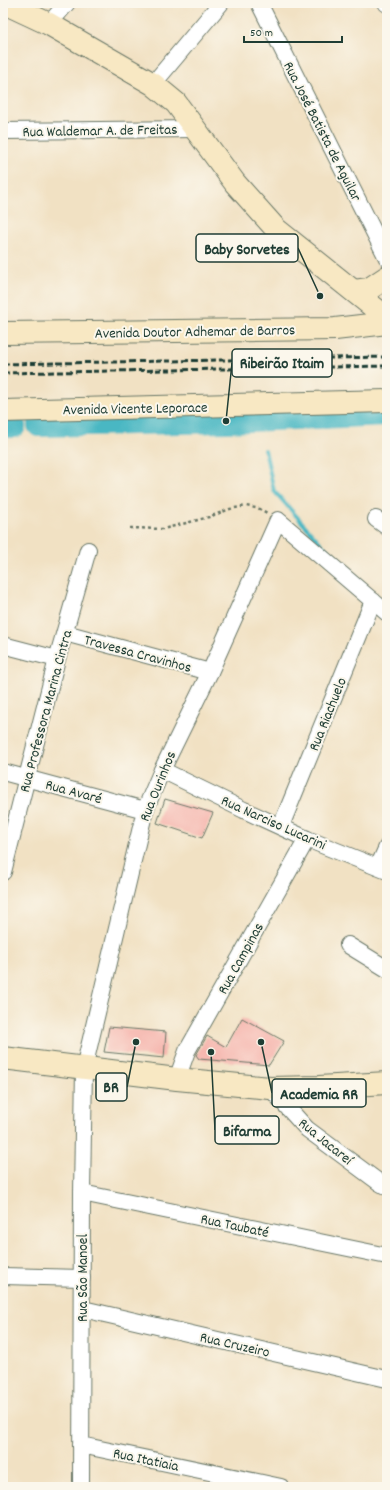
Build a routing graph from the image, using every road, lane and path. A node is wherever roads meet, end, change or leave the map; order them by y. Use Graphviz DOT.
graph roads {
  1 [pos="4,3"];
  2 [pos="67,3"];
  3 [pos="221,3"];
  4 [pos="259,3"];
  5 [pos="49,24"];
  6 [pos="153,84"];
  7 [pos="196,129"];
  8 [pos="3,131"];
  9 [pos="387,258"];
  10 [pos="387,277"];
  11 [pos="354,291"];
  12 [pos="387,318"];
  13 [pos="387,323"];
  14 [pos="3,333"];
  15 [pos="387,401"];
  16 [pos="3,411"];
  17 [pos="278,520"];
  18 [pos="130,528"];
  19 [pos="88,550"];
  20 [pos="373,601"];
  21 [pos="387,613"];
  22 [pos="65,634"];
  23 [pos="3,645"];
  24 [pos="57,660"];
  25 [pos="210,672"];
  26 [pos="162,770"];
  27 [pos="3,772"];
  28 [pos="26,779"];
  29 [pos="145,810"];
  30 [pos="281,826"];
  31 [pos="307,839"];
  32 [pos="387,847"];
  33 [pos="382,869"];
  34 [pos="3,872"];
  35 [pos="348,945"];
  36 [pos="387,969"];
  37 [pos="3,1058"];
  38 [pos="84,1068"];
  39 [pos="177,1079"];
  40 [pos="387,1082"];
  41 [pos="270,1088"];
  42 [pos="387,1187"];
  43 [pos="82,1193"];
  44 [pos="387,1256"];
  45 [pos="3,1276"];
  46 [pos="82,1278"];
  47 [pos="82,1310"];
  48 [pos="387,1379"];
  49 [pos="82,1446"];
  50 [pos="257,1485"];
  51 [pos="81,1487"];
  52 [pos="281,1487"];
  1 -- 5 [label="street"];
  2 -- 5 [label="street"];
  3 -- 6 [label="street"];
  4 -- 9 [label="street, Rua José Batista de Aguilar"];
  5 -- 6 [label="street"];
  6 -- 7 [label="street"];
  7 -- 8 [label="street, Rua Waldemar A. de Freitas"];
  7 -- 11 [label="street"];
  10 -- 11 [label="street"];
  11 -- 12 [label="street"];
  13 -- 14 [label="street, Avenida Doutor Adhemar de Barros"];
  15 -- 16 [label="street, Avenida Vicente Leporace"];
  17 -- 18 [label="path"];
  17 -- 20 [label="street"];
  17 -- 25 [label="street, Rua Ourinhos"];
  19 -- 22 [label="street, Rua Professora Marina Cintra"];
  20 -- 21 [label="street"];
  20 -- 30 [label="street, Rua Riachuelo"];
  22 -- 24 [label="street, Rua Professora Marina Cintra"];
  22 -- 25 [label="street, Travessa Cravinhos"];
  23 -- 24 [label="street"];
  24 -- 28 [label="street, Rua Professora Marina Cintra"];
  25 -- 26 [label="street, Rua Ourinhos"];
  26 -- 29 [label="street, Rua Ourinhos"];
  26 -- 30 [label="street, Rua Narciso Lucarini"];
  27 -- 28 [label="street, Rua Avaré"];
  28 -- 29 [label="street, Rua Avaré"];
  28 -- 34 [label="street, Rua Professora Marina Cintra"];
  29 -- 38 [label="street, Rua Ourinhos"];
  30 -- 31 [label="street, Rua Narciso Lucarini"];
  31 -- 33 [label="street, Rua Narciso Lucarini"];
  31 -- 39 [label="street, Rua Campinas"];
  32 -- 33 [label="street"];
  35 -- 36 [label="street"];
  37 -- 38 [label="street"];
  38 -- 39 [label="street"];
  38 -- 43 [label="street, Rua São Manoel"];
  39 -- 41 [label="street"];
  40 -- 41 [label="street"];
  41 -- 42 [label="street, Rua Jacareí"];
  43 -- 44 [label="street, Rua Taubaté"];
  43 -- 46 [label="street, Rua São Manoel"];
  45 -- 46 [label="street"];
  46 -- 47 [label="street, Rua São Manoel"];
  47 -- 48 [label="street, Rua Cruzeiro"];
  47 -- 49 [label="street, Rua São Manoel"];
  49 -- 50 [label="street, Rua Itatiaia"];
  49 -- 51 [label="street, Rua São Manoel"];
  50 -- 52 [label="street, Rua Itatiaia"];
}
